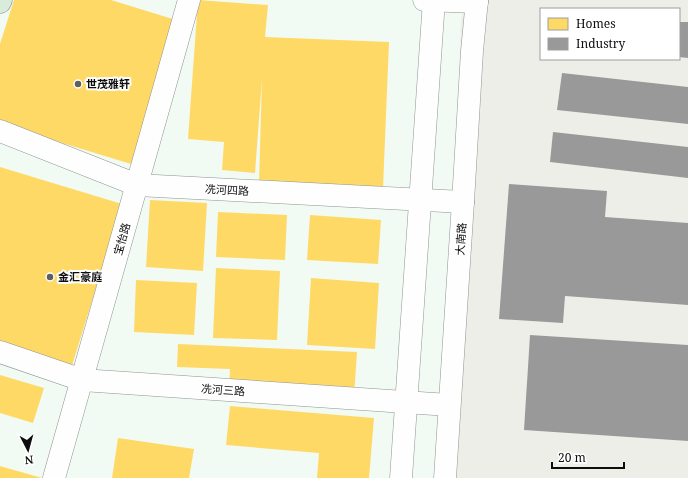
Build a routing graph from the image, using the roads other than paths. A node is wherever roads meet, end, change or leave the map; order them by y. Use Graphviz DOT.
graph roads {
  1 [pos="189,0"];
  2 [pos="424,0"];
  3 [pos="434,0"];
  4 [pos="477,1"];
  5 [pos="0,131"];
  6 [pos="137,185"];
  7 [pos="420,200"];
  8 [pos="463,202"];
  9 [pos="0,352"];
  10 [pos="82,380"];
  11 [pos="406,402"];
  12 [pos="450,405"];
  13 [pos="54,478"];
  14 [pos="401,478"];
  15 [pos="445,478"];
  1 -- 6 [label="street, 宝怡路"];
  2 -- 3 [label="street"];
  3 -- 4 [label="street"];
  3 -- 7 [label="street"];
  4 -- 8 [label="street, 大南路"];
  5 -- 6 [label="street, 冼河四路"];
  6 -- 7 [label="street, 冼河四路"];
  6 -- 10 [label="street, 宝怡路"];
  7 -- 8 [label="street, 冼河四路"];
  7 -- 11 [label="street"];
  8 -- 12 [label="street, 大南路"];
  9 -- 10 [label="street, 冼河三路"];
  10 -- 11 [label="street, 冼河三路"];
  10 -- 13 [label="street, 宝怡路"];
  11 -- 12 [label="street, 冼河三路"];
  11 -- 14 [label="street"];
  12 -- 15 [label="street, 大南路"];
}
